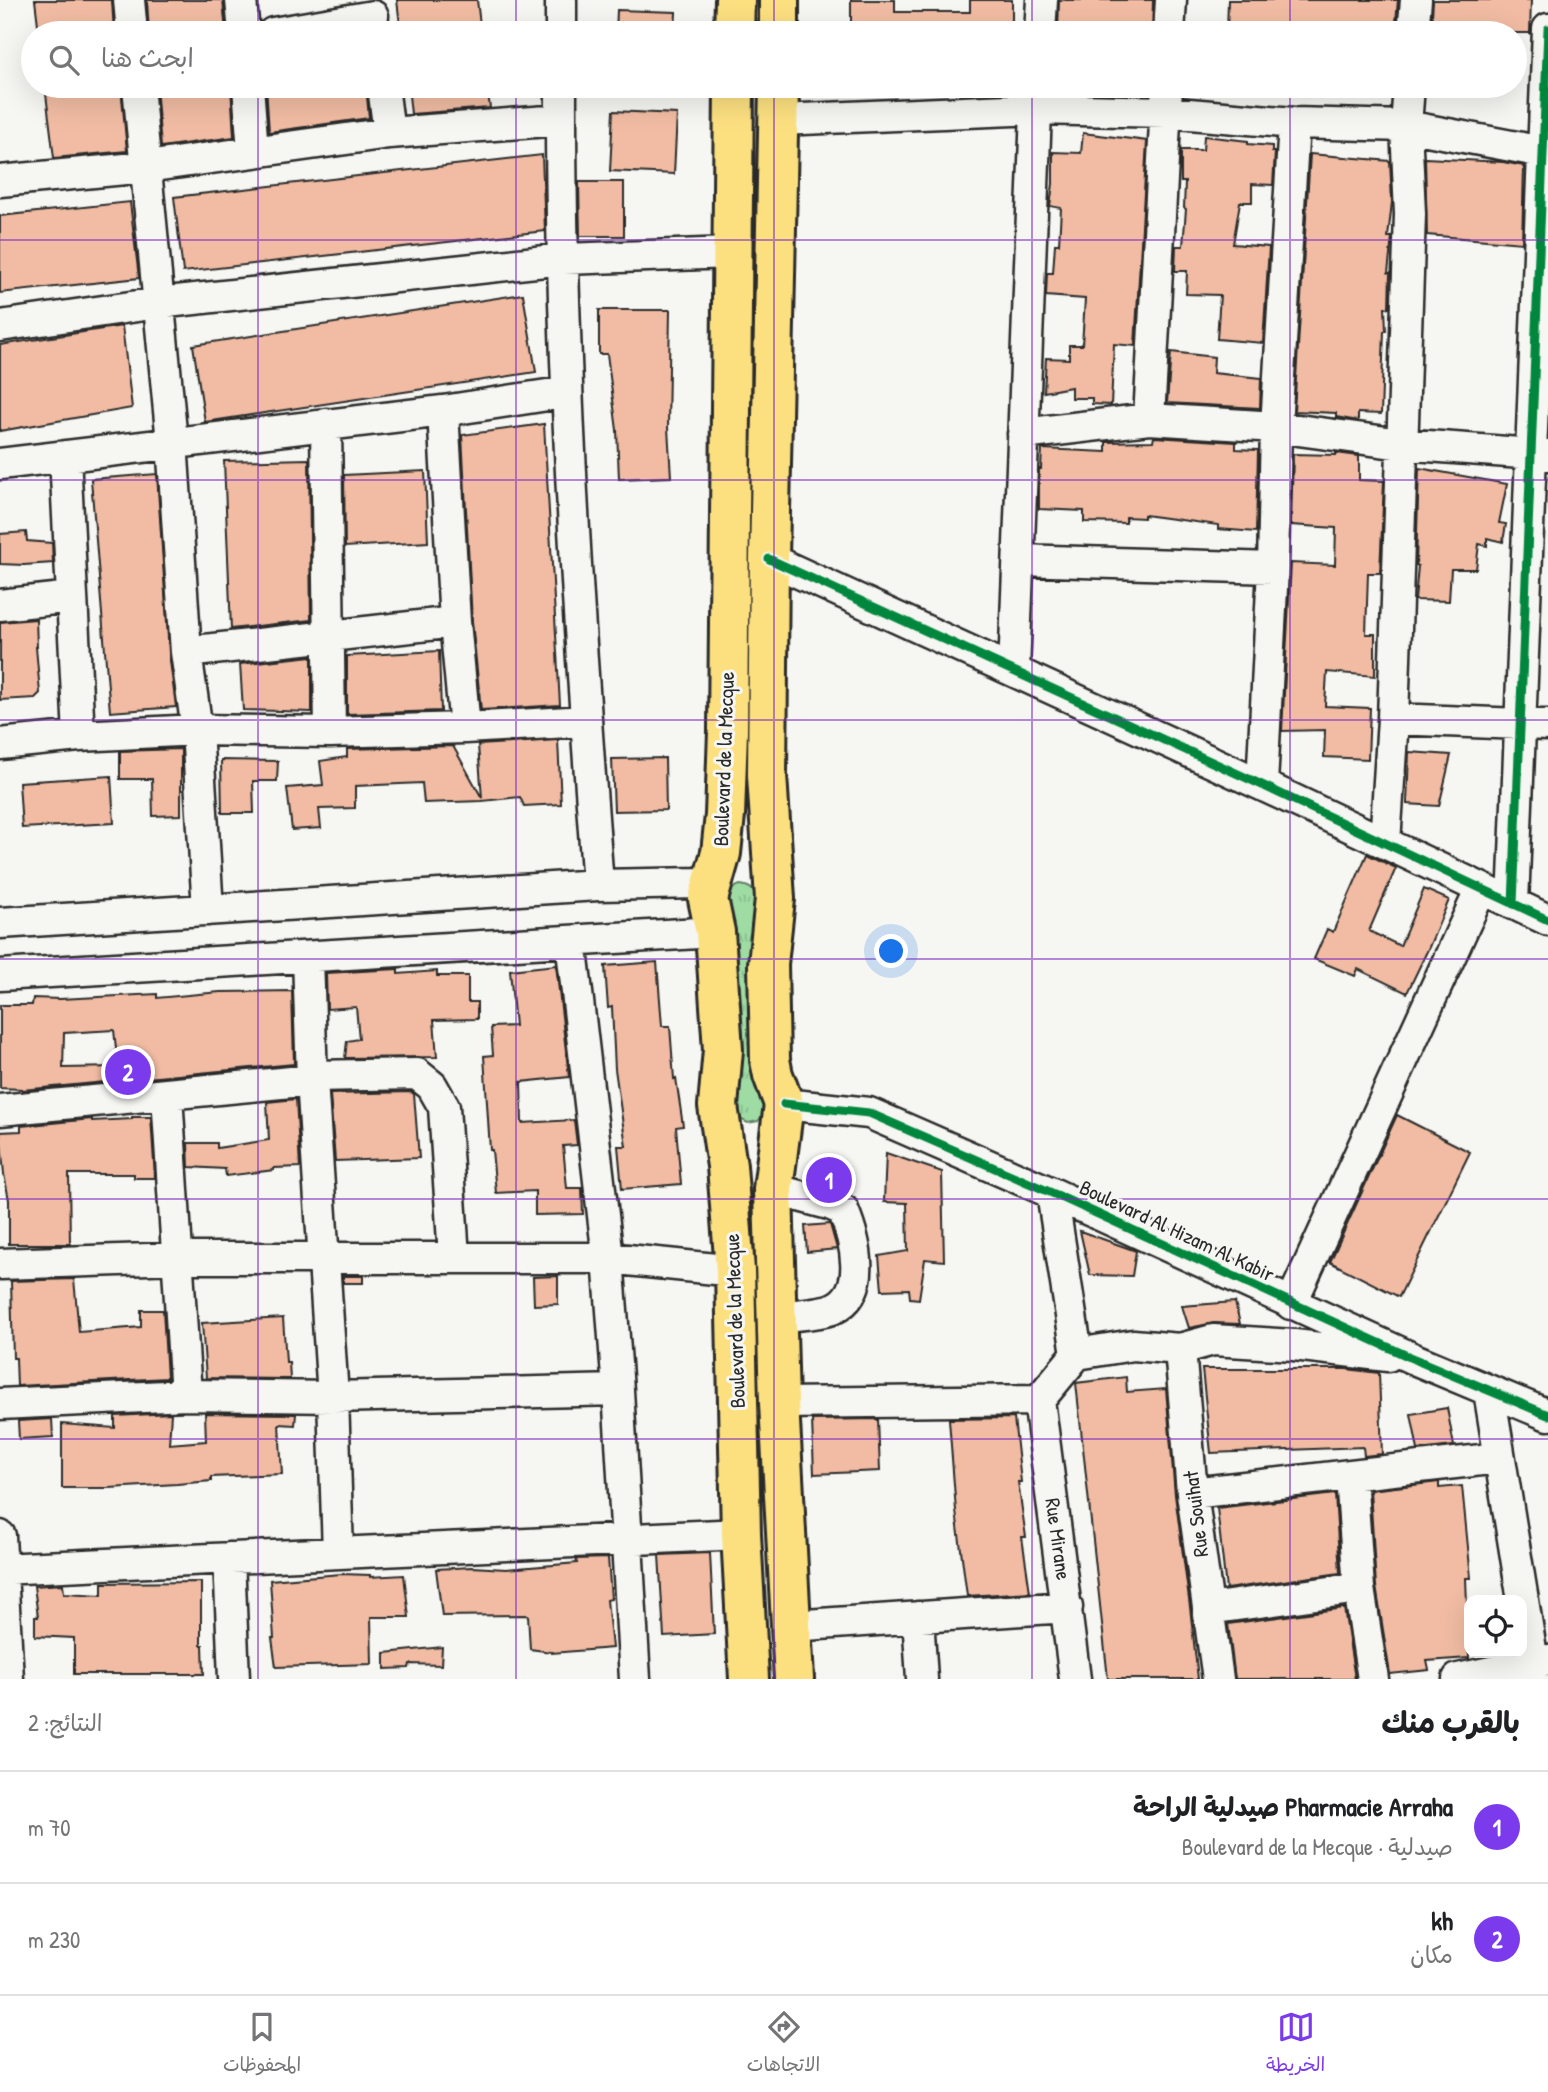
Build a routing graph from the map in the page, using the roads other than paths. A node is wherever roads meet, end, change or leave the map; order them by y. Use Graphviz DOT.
graph roads {
  1 [pos="129,0"];
  2 [pos="241,0"];
  3 [pos="561,0"];
  4 [pos="735,0"];
  5 [pos="779,0"];
  6 [pos="1042,0"];
  7 [pos="1171,0"];
  8 [pos="1416,0"];
  9 [pos="374,16"];
  10 [pos="131,21"];
  11 [pos="243,21"];
  12 [pos="344,21"];
  13 [pos="561,21"];
  14 [pos="734,21"];
  15 [pos="779,21"];
  16 [pos="1041,21"];
  17 [pos="1170,21"];
  18 [pos="1414,21"];
  19 [pos="1548,29"];
  20 [pos="139,98"];
  21 [pos="249,98"];
  22 [pos="385,98"];
  23 [pos="561,98"];
  24 [pos="734,98"];
  25 [pos="993,98"];
  26 [pos="1036,98"];
  27 [pos="1102,98"];
  28 [pos="1408,98"];
  29 [pos="1167,99"];
  30 [pos="779,103"];
  31 [pos="561,120"];
  32 [pos="1294,123"];
  33 [pos="1406,126"];
  34 [pos="389,133"];
  35 [pos="253,151"];
  36 [pos="1545,153"];
  37 [pos="146,167"];
  38 [pos="0,177"];
  39 [pos="732,253"];
  40 [pos="564,259"];
  41 [pos="158,303"];
  42 [pos="0,326"];
  43 [pos="567,392"];
  44 [pos="443,411"];
  45 [pos="1149,419"];
  46 [pos="326,424"];
  47 [pos="1276,426"];
  48 [pos="1023,434"];
  49 [pos="172,442"];
  50 [pos="1401,444"];
  51 [pos="1540,454"];
  52 [pos="65,456"];
  53 [pos="0,464"];
  54 [pos="769,559"];
  55 [pos="1018,560"];
  56 [pos="1273,568"];
  57 [pos="72,597"];
  58 [pos="0,605"];
  59 [pos="455,622"];
  60 [pos="328,636"];
  61 [pos="186,652"];
  62 [pos="1014,671"];
  63 [pos="1393,719"];
  64 [pos="586,721"];
  65 [pos="1534,724"];
  66 [pos="464,728"];
  67 [pos="197,730"];
  68 [pos="330,732"];
  69 [pos="79,736"];
  70 [pos="0,744"];
  71 [pos="1262,785"];
  72 [pos="1385,843"];
  73 [pos="714,880"];
  74 [pos="598,885"];
  75 [pos="1481,889"];
  76 [pos="775,900"];
  77 [pos="1513,904"];
  78 [pos="208,910"];
  79 [pos="1548,920"];
  80 [pos="0,923"];
  81 [pos="715,932"];
  82 [pos="571,941"];
  83 [pos="308,957"];
  84 [pos="0,975"];
  85 [pos="312,1078"];
  86 [pos="167,1095"];
  87 [pos="0,1110"];
  88 [pos="783,1111"];
  89 [pos="720,1118"];
  90 [pos="773,1189"];
  91 [pos="1052,1193"];
  92 [pos="324,1257"];
  93 [pos="454,1257"];
  94 [pos="179,1258"];
  95 [pos="608,1258"];
  96 [pos="0,1264"];
  97 [pos="735,1271"];
  98 [pos="1292,1304"];
  99 [pos="776,1317"];
  100 [pos="1180,1349"];
  101 [pos="1077,1354"];
  102 [pos="1413,1359"];
  103 [pos="618,1390"];
  104 [pos="1489,1391"];
  105 [pos="186,1395"];
  106 [pos="333,1397"];
  107 [pos="1039,1400"];
  108 [pos="779,1403"];
  109 [pos="0,1405"];
  110 [pos="1548,1415"];
  111 [pos="1499,1458"];
  112 [pos="1351,1476"];
  113 [pos="1192,1493"];
  114 [pos="741,1534"];
  115 [pos="0,1536"];
  116 [pos="628,1539"];
  117 [pos="338,1553"];
  118 [pos="229,1558"];
  119 [pos="1,1569"];
  120 [pos="1359,1588"];
  121 [pos="1067,1607"];
  122 [pos="1208,1609"];
  123 [pos="918,1617"];
  124 [pos="791,1626"];
  125 [pos="1538,1667"];
  126 [pos="8,1679"];
  127 [pos="234,1679"];
  128 [pos="635,1679"];
  129 [pos="749,1679"];
  130 [pos="794,1679"];
  131 [pos="922,1679"];
  132 [pos="1076,1679"];
  133 [pos="1218,1679"];
  134 [pos="1373,1679"];
  135 [pos="1458,1679"];
  1 -- 10 [label="street"];
  2 -- 11 [label="street"];
  3 -- 13 [label="street"];
  4 -- 14 [label="main road"];
  5 -- 15 [label="main road"];
  6 -- 16 [label="street"];
  7 -- 17 [label="street"];
  8 -- 18 [label="street"];
  9 -- 12 [label="street"];
  19 -- 36 [label="street"];
  20 -- 37 [label="street"];
  21 -- 35 [label="street"];
  22 -- 34 [label="street"];
  23 -- 31 [label="street"];
  24 -- 39 [label="main road, Boulevard de la Mecque"];
  25 -- 30 [label="street"];
  26 -- 48 [label="street"];
  27 -- 29 [label="street"];
  28 -- 33 [label="street"];
  29 -- 32 [label="street"];
  29 -- 45 [label="street"];
  30 -- 54 [label="main road, Boulevard de la Mecque"];
  31 -- 34 [label="street"];
  31 -- 40 [label="street"];
  32 -- 33 [label="street"];
  32 -- 47 [label="street"];
  33 -- 36 [label="street"];
  33 -- 50 [label="street"];
  34 -- 35 [label="street"];
  35 -- 37 [label="street"];
  36 -- 51 [label="street"];
  37 -- 38 [label="street"];
  37 -- 41 [label="street"];
  39 -- 40 [label="street"];
  39 -- 73 [label="main road, Boulevard de la Mecque"];
  40 -- 41 [label="street"];
  40 -- 43 [label="street"];
  41 -- 42 [label="street"];
  41 -- 49 [label="street"];
  43 -- 44 [label="street"];
  43 -- 64 [label="street"];
  44 -- 46 [label="street"];
  44 -- 59 [label="street"];
  45 -- 47 [label="street"];
  45 -- 48 [label="street"];
  46 -- 49 [label="street"];
  46 -- 60 [label="street"];
  47 -- 50 [label="street"];
  47 -- 56 [label="street"];
  48 -- 55 [label="street"];
  49 -- 52 [label="street"];
  49 -- 61 [label="street"];
  50 -- 51 [label="street"];
  50 -- 63 [label="street"];
  51 -- 65 [label="street"];
  52 -- 53 [label="street"];
  52 -- 57 [label="street"];
  54 -- 62 [label="street"];
  54 -- 76 [label="main road, Boulevard de la Mecque"];
  55 -- 56 [label="street"];
  55 -- 62 [label="street"];
  56 -- 71 [label="street"];
  57 -- 58 [label="street"];
  57 -- 69 [label="street"];
  59 -- 60 [label="street"];
  59 -- 66 [label="street"];
  60 -- 61 [label="street"];
  60 -- 68 [label="street"];
  61 -- 67 [label="street"];
  62 -- 71 [label="street"];
  63 -- 65 [label="street"];
  63 -- 72 [label="street"];
  64 -- 66 [label="street"];
  64 -- 74 [label="street"];
  65 -- 77 [label="street"];
  66 -- 68 [label="street"];
  67 -- 68 [label="street"];
  67 -- 69 [label="street"];
  67 -- 78 [label="street"];
  69 -- 70 [label="street"];
  71 -- 72 [label="street"];
  72 -- 75 [label="street"];
  73 -- 74 [label="street"];
  73 -- 76 [label="main road"];
  73 -- 81 [label="main road, Boulevard de la Mecque"];
  74 -- 78 [label="street"];
  75 -- 77 [label="street"];
  75 -- 98 [label="street"];
  76 -- 88 [label="main road, Boulevard de la Mecque"];
  77 -- 79 [label="street"];
  78 -- 80 [label="street"];
  81 -- 82 [label="street"];
  81 -- 89 [label="main road, Boulevard de la Mecque"];
  82 -- 83 [label="street"];
  82 -- 95 [label="street"];
  83 -- 84 [label="street"];
  83 -- 85 [label="street"];
  85 -- 86 [label="street"];
  85 -- 92 [label="street"];
  85 -- 93 [label="street"];
  86 -- 87 [label="street"];
  86 -- 94 [label="street"];
  88 -- 89 [label="main road"];
  88 -- 90 [label="main road, Boulevard de la Mecque"];
  88 -- 91 [label="street, Boulevard Al Hizam Al Kabir"];
  89 -- 97 [label="main road, Boulevard de la Mecque"];
  90 -- 99 [label="main road, Boulevard de la Mecque"];
  90 -- 99 [label="street"];
  91 -- 98 [label="street, Boulevard Al Hizam Al Kabir"];
  91 -- 101 [label="street"];
  92 -- 93 [label="street"];
  92 -- 94 [label="street"];
  92 -- 106 [label="street"];
  93 -- 95 [label="street"];
  94 -- 96 [label="street"];
  94 -- 105 [label="street"];
  95 -- 97 [label="street"];
  95 -- 103 [label="street"];
  97 -- 114 [label="main road, Boulevard de la Mecque"];
  98 -- 102 [label="street, Boulevard Al Hizam Al Kabir"];
  99 -- 108 [label="main road, Boulevard de la Mecque"];
  100 -- 101 [label="street"];
  100 -- 102 [label="street"];
  100 -- 113 [label="street, Rue Souihat"];
  101 -- 107 [label="street"];
  102 -- 104 [label="street, Boulevard Al Hizam Al Kabir"];
  103 -- 106 [label="street"];
  103 -- 116 [label="street"];
  104 -- 110 [label="street, Boulevard Al Hizam Al Kabir"];
  104 -- 111 [label="street"];
  105 -- 106 [label="street"];
  105 -- 109 [label="street"];
  106 -- 117 [label="street"];
  107 -- 108 [label="street"];
  107 -- 121 [label="street, Rue Mirane"];
  108 -- 124 [label="main road, Boulevard de la Mecque"];
  111 -- 112 [label="street"];
  111 -- 125 [label="street"];
  112 -- 113 [label="street"];
  112 -- 120 [label="street"];
  113 -- 122 [label="street, Rue Souihat"];
  114 -- 116 [label="street"];
  114 -- 129 [label="main road, Boulevard de la Mecque"];
  115 -- 119 [label="street"];
  116 -- 117 [label="street"];
  116 -- 128 [label="street"];
  117 -- 118 [label="street"];
  118 -- 119 [label="street"];
  118 -- 127 [label="street"];
  119 -- 126 [label="street"];
  120 -- 122 [label="street"];
  120 -- 134 [label="street"];
  121 -- 123 [label="street"];
  121 -- 132 [label="street, Rue Mirane"];
  122 -- 133 [label="street, Rue Souihat"];
  123 -- 124 [label="street"];
  123 -- 131 [label="street"];
  124 -- 130 [label="main road, Boulevard de la Mecque"];
  125 -- 135 [label="street"];
}
